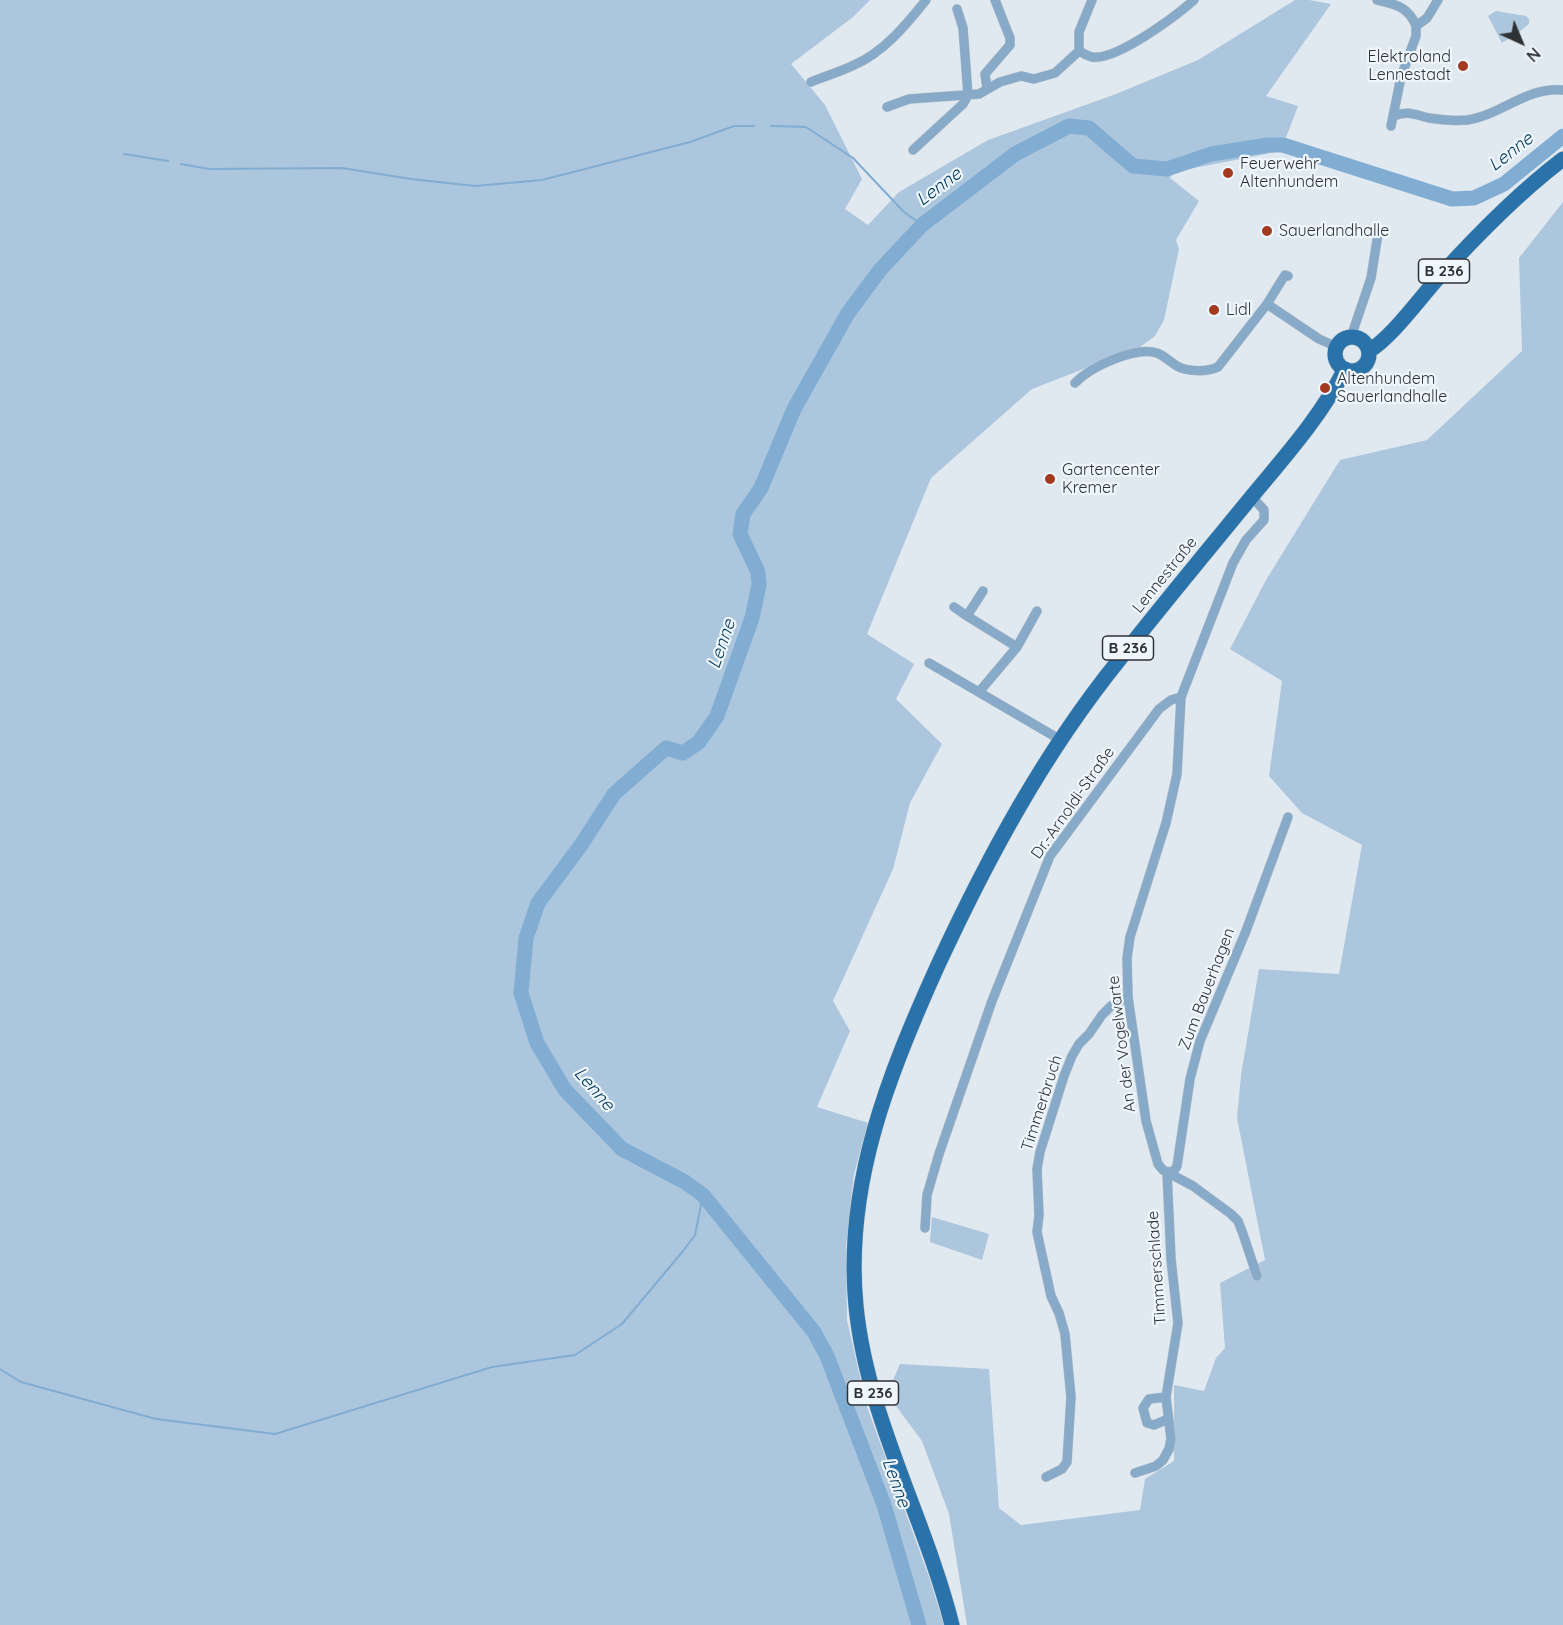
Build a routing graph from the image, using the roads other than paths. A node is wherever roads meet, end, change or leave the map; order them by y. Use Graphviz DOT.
graph roads {
  1 [pos="926,0"];
  2 [pos="995,0"];
  3 [pos="1092,0"];
  4 [pos="1194,0"];
  5 [pos="1377,0"];
  6 [pos="1436,1"];
  7 [pos="957,9"];
  8 [pos="1416,26"];
  9 [pos="1079,51"];
  10 [pos="811,82"];
  11 [pos="987,88"];
  12 [pos="1562,88"];
  13 [pos="968,95"];
  14 [pos="887,107"];
  15 [pos="913,150"];
  16 [pos="1563,159"];
  17 [pos="1378,234"];
  18 [pos="1288,276"];
  19 [pos="1267,304"];
  20 [pos="1351,337"];
  21 [pos="1337,347"];
  22 [pos="1369,351"];
  23 [pos="1345,369"];
  24 [pos="1076,383"];
  25 [pos="1252,497"];
  26 [pos="983,591"];
  27 [pos="954,608"];
  28 [pos="1037,611"];
  29 [pos="967,616"];
  30 [pos="1017,647"];
  31 [pos="929,663"];
  32 [pos="979,692"];
  33 [pos="1181,697"];
  34 [pos="1059,739"];
  35 [pos="1288,817"];
  36 [pos="1128,997"];
  37 [pos="1167,1172"];
  38 [pos="925,1227"];
  39 [pos="1257,1276"];
  40 [pos="1166,1397"];
  41 [pos="1168,1419"];
  42 [pos="1135,1473"];
  43 [pos="1046,1477"];
  44 [pos="952,1625"];
  1 -- 10 [label="street"];
  2 -- 11 [label="street"];
  3 -- 9 [label="street"];
  4 -- 9 [label="street"];
  5 -- 8 [label="street"];
  6 -- 8 [label="street"];
  7 -- 13 [label="street"];
  8 -- 12 [label="street"];
  9 -- 11 [label="street"];
  11 -- 13 [label="street"];
  13 -- 14 [label="street"];
  13 -- 15 [label="street"];
  16 -- 22 [label="main road, B 236"];
  17 -- 20 [label="street"];
  18 -- 19 [label="street"];
  19 -- 21 [label="street"];
  19 -- 24 [label="street"];
  20 -- 21 [label="main road"];
  20 -- 22 [label="main road"];
  21 -- 23 [label="main road"];
  22 -- 23 [label="main road, B 236"];
  23 -- 25 [label="main road, Lennestraße / B 236"];
  25 -- 33 [label="street"];
  25 -- 34 [label="main road, Lennestraße / B 236"];
  26 -- 29 [label="street"];
  27 -- 29 [label="street"];
  28 -- 30 [label="street"];
  29 -- 30 [label="street"];
  30 -- 32 [label="street"];
  31 -- 32 [label="street"];
  32 -- 34 [label="street"];
  33 -- 36 [label="street, An der Vogelwarte"];
  33 -- 38 [label="street, Dr.-Arnoldi-Straße"];
  34 -- 44 [label="main road, Lennestraße / B 236"];
  35 -- 37 [label="street, Zum Bauerhagen"];
  36 -- 37 [label="street, An der Vogelwarte"];
  36 -- 43 [label="street, Timmerbruch"];
  37 -- 39 [label="street"];
  37 -- 40 [label="street, Timmerschlade"];
  40 -- 41 [label="street, Timmerschlade"];
  40 -- 41 [label="street"];
  41 -- 42 [label="street, Timmerschlade"];
}
